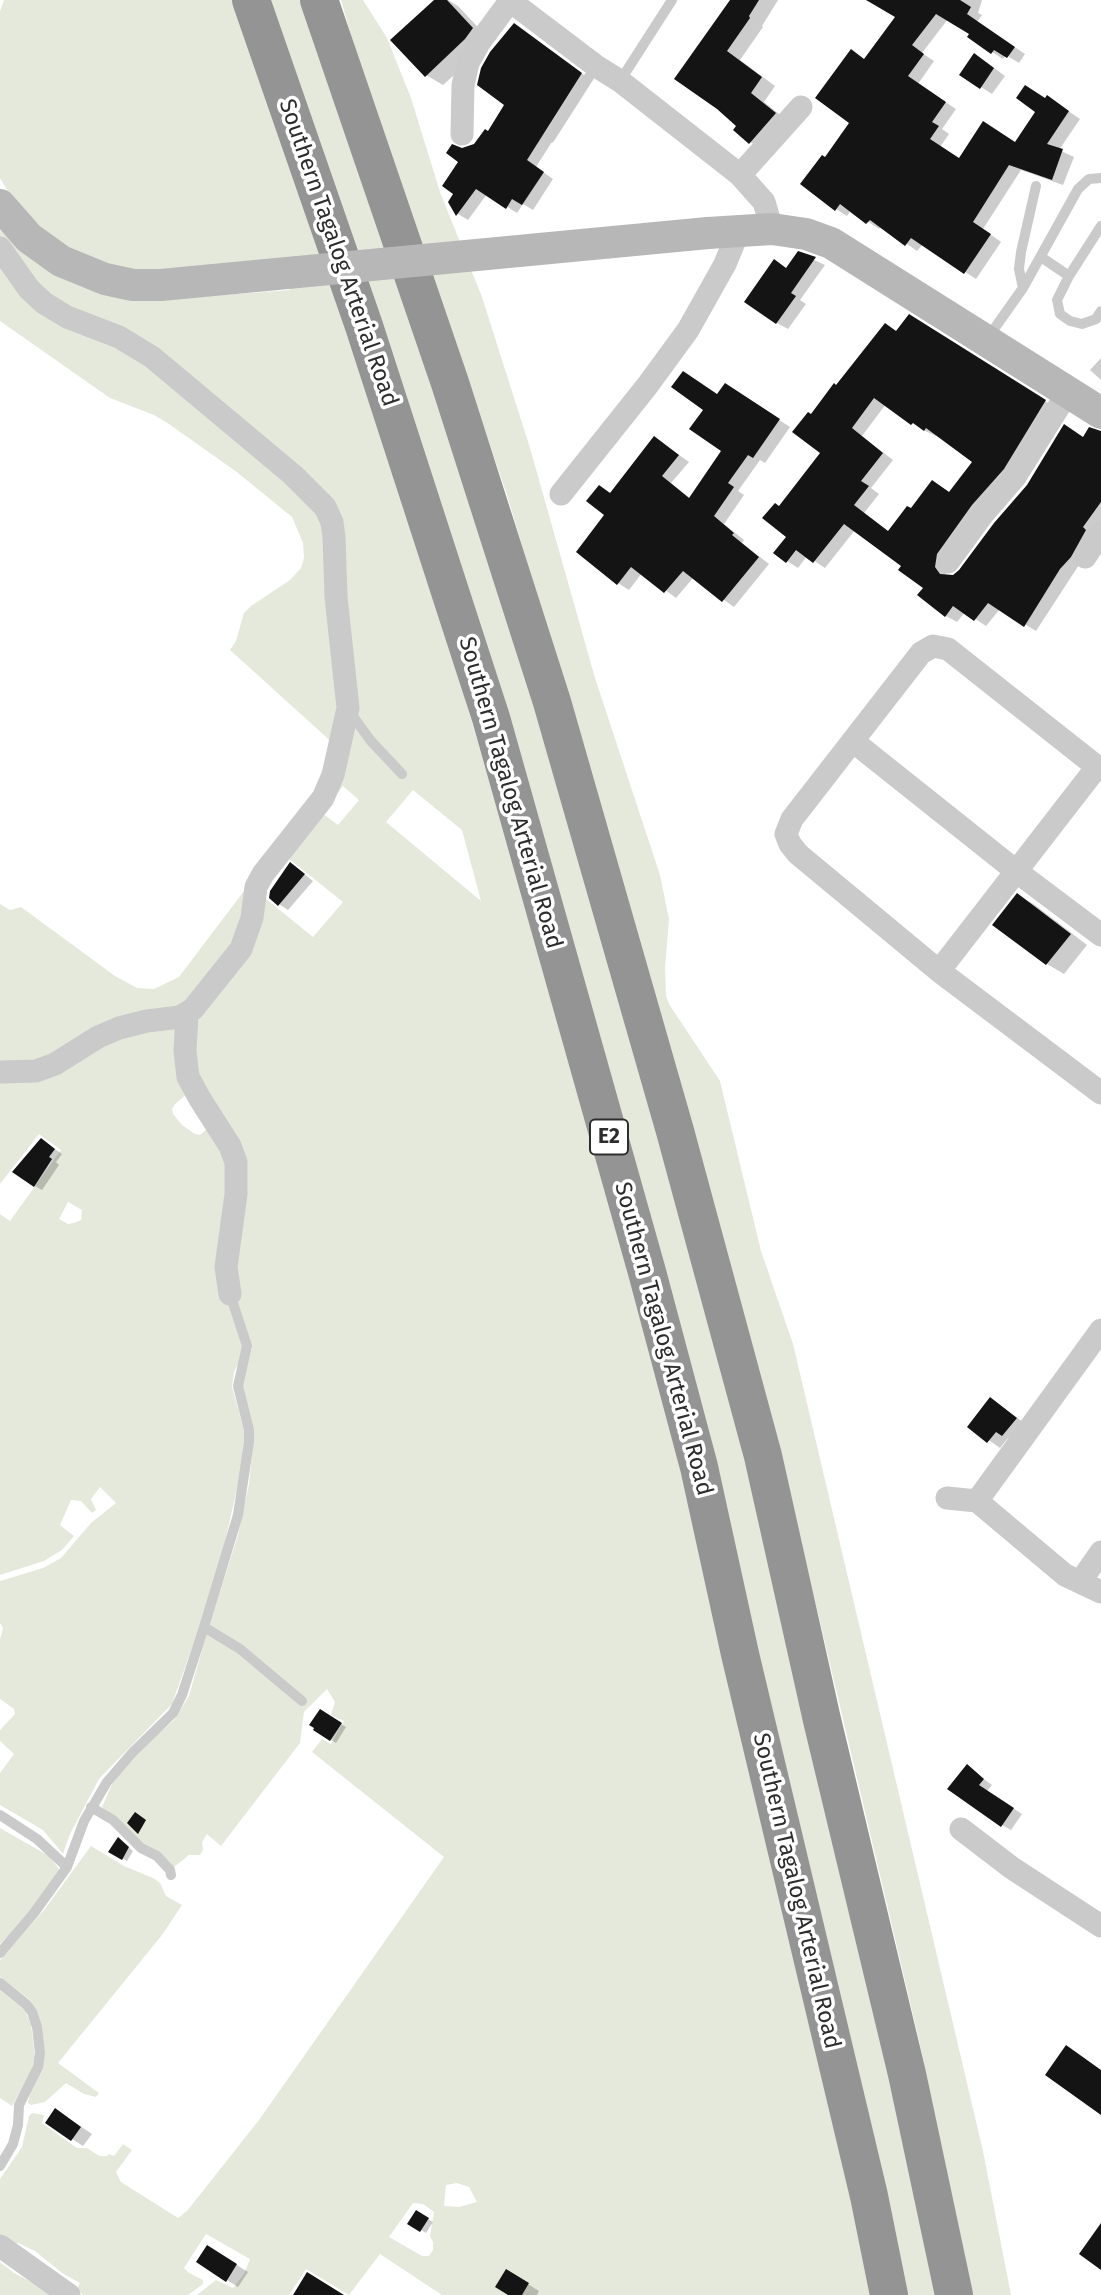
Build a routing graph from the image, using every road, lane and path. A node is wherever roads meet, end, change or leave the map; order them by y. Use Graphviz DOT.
graph roads {
  1 [pos="251,0"];
  2 [pos="319,0"];
  3 [pos="329,0"];
  4 [pos="509,0"];
  5 [pos="672,0"];
  6 [pos="596,66"];
  7 [pos="345,76"];
  8 [pos="620,81"];
  9 [pos="801,107"];
  10 [pos="462,134"];
  11 [pos="550,138"];
  12 [pos="740,175"];
  13 [pos="1101,178"];
  14 [pos="1036,186"];
  15 [pos="0,205"];
  16 [pos="1101,226"];
  17 [pos="772,229"];
  18 [pos="723,232"];
  19 [pos="0,248"];
  20 [pos="1041,257"];
  21 [pos="1069,275"];
  22 [pos="1023,288"];
  23 [pos="1101,311"];
  24 [pos="986,341"];
  25 [pos="1068,393"];
  26 [pos="1101,413"];
  27 [pos="561,494"];
  28 [pos="1101,533"];
  29 [pos="1085,557"];
  30 [pos="948,562"];
  31 [pos="348,708"];
  32 [pos="853,742"];
  33 [pos="1099,769"];
  34 [pos="402,774"];
  35 [pos="1016,871"];
  36 [pos="1101,935"];
  37 [pos="939,971"];
  38 [pos="187,1014"];
  39 [pos="0,1072"];
  40 [pos="1101,1093"];
  41 [pos="230,1294"];
  42 [pos="1101,1330"];
  43 [pos="947,1499"];
  44 [pos="976,1501"];
  45 [pos="1101,1552"];
  46 [pos="1080,1582"];
  47 [pos="1101,1592"];
  48 [pos="204,1627"];
  49 [pos="302,1701"];
  50 [pos="92,1807"];
  51 [pos="0,1815"];
  52 [pos="961,1829"];
  53 [pos="67,1867"];
  54 [pos="171,1875"];
  55 [pos="1101,1926"];
  56 [pos="0,1953"];
  57 [pos="0,1983"];
  58 [pos="0,2166"];
  59 [pos="0,2246"];
  60 [pos="69,2295"];
  61 [pos="889,2295"];
  62 [pos="954,2295"];
  1 -- 61 [label="highway, Southern Tagalog Arterial Road / E2"];
  2 -- 7 [label="highway"];
  3 -- 7 [label="highway"];
  4 -- 6 [label="street"];
  4 -- 10 [label="street"];
  5 -- 8 [label="lane"];
  6 -- 8 [label="street"];
  6 -- 11 [label="lane"];
  7 -- 62 [label="highway"];
  8 -- 12 [label="street"];
  9 -- 12 [label="street"];
  12 -- 17 [label="street"];
  13 -- 20 [label="lane"];
  14 -- 22 [label="lane"];
  15 -- 18 [label="street, bridge"];
  16 -- 21 [label="lane"];
  17 -- 18 [label="street"];
  17 -- 24 [label="street"];
  18 -- 27 [label="street"];
  19 -- 31 [label="street"];
  20 -- 21 [label="lane"];
  20 -- 22 [label="lane"];
  21 -- 23 [label="lane"];
  22 -- 24 [label="lane"];
  24 -- 25 [label="street"];
  25 -- 26 [label="street"];
  25 -- 30 [label="street"];
  28 -- 29 [label="street"];
  31 -- 34 [label="lane"];
  31 -- 38 [label="street"];
  32 -- 33 [label="street"];
  32 -- 35 [label="street"];
  32 -- 37 [label="street"];
  33 -- 35 [label="street"];
  35 -- 36 [label="street"];
  35 -- 37 [label="street"];
  37 -- 40 [label="street"];
  38 -- 39 [label="street"];
  38 -- 41 [label="street"];
  41 -- 48 [label="lane"];
  42 -- 44 [label="street"];
  43 -- 44 [label="street"];
  44 -- 46 [label="street"];
  45 -- 46 [label="street"];
  46 -- 47 [label="street"];
  48 -- 49 [label="lane"];
  48 -- 50 [label="lane"];
  50 -- 53 [label="lane"];
  50 -- 54 [label="lane"];
  51 -- 53 [label="lane"];
  52 -- 55 [label="street"];
  53 -- 56 [label="lane"];
  57 -- 58 [label="lane"];
  59 -- 60 [label="street"];
}
